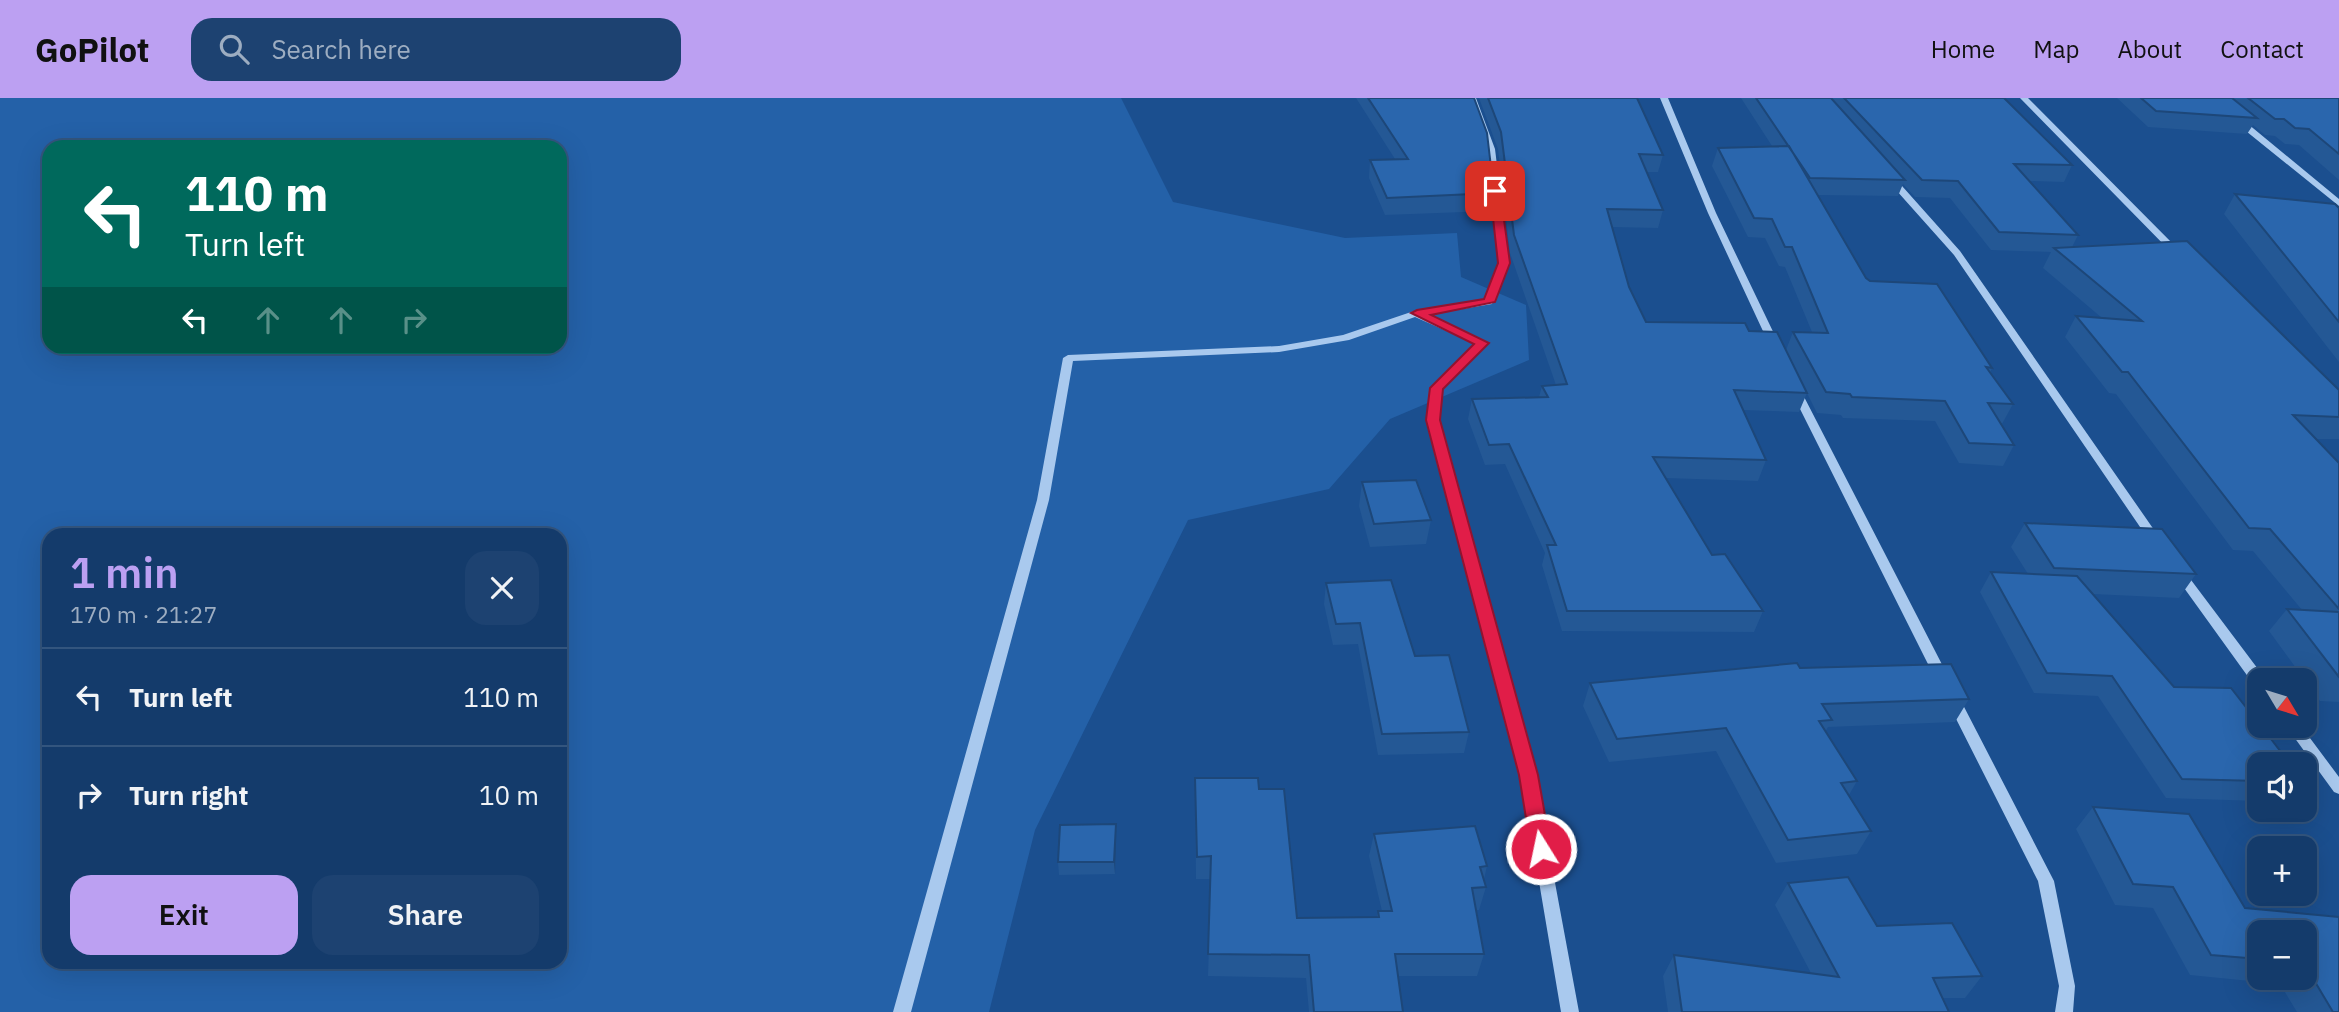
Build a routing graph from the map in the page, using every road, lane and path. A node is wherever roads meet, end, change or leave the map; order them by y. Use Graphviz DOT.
graph roads {
  1 [pos="1472,98"];
  2 [pos="1664,98"];
  3 [pos="2024,98"];
  4 [pos="2233,116"];
  5 [pos="1883,170"];
  6 [pos="2339,203"];
  7 [pos="2187,262"];
  8 [pos="1417,313"];
  9 [pos="2162,549"];
  10 [pos="2170,560"];
  11 [pos="2249,668"];
  12 [pos="2302,738"];
  13 [pos="2339,788"];
  14 [pos="902,1012"];
  15 [pos="1570,1012"];
  16 [pos="2064,1012"];
  1 -- 8 [label="street"];
  2 -- 16 [label="street"];
  3 -- 7 [label="street"];
  4 -- 6 [label="street"];
  5 -- 9 [label="street"];
  8 -- 14 [label="street"];
  8 -- 15 [label="street"];
  10 -- 11 [label="street"];
  12 -- 13 [label="street"];
}
